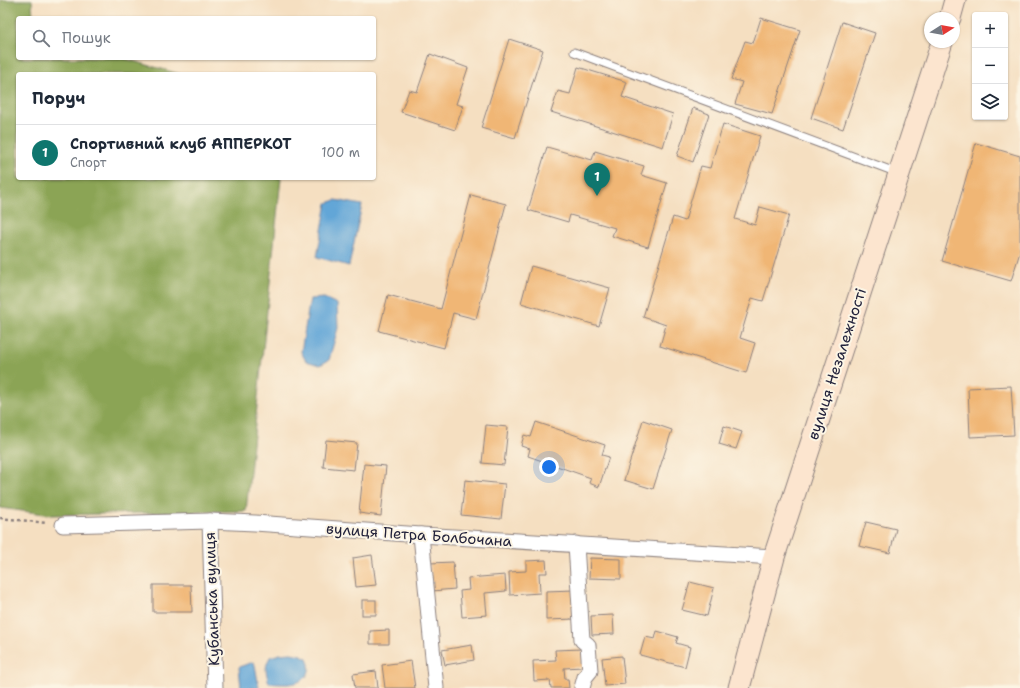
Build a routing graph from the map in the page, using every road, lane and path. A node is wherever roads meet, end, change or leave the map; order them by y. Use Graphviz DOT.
graph roads {
  1 [pos="955,0"];
  2 [pos="952,12"];
  3 [pos="940,48"];
  4 [pos="574,52"];
  5 [pos="900,173"];
  6 [pos="0,518"];
  7 [pos="210,521"];
  8 [pos="63,525"];
  9 [pos="421,535"];
  10 [pos="576,544"];
  11 [pos="774,557"];
  12 [pos="215,682"];
  13 [pos="436,688"];
  14 [pos="582,688"];
  15 [pos="739,688"];
  1 -- 2 [label="main road"];
  3 -- 5 [label="main road, вулиця Незалежності"];
  4 -- 5 [label="lane"];
  5 -- 11 [label="main road, вулиця Незалежності"];
  6 -- 8 [label="path"];
  7 -- 8 [label="street, вулиця Петра Болбочана"];
  7 -- 9 [label="street, вулиця Петра Болбочана"];
  7 -- 12 [label="street, Кубанська вулиця"];
  9 -- 10 [label="street, вулиця Петра Болбочана"];
  9 -- 13 [label="street"];
  10 -- 11 [label="street, вулиця Петра Болбочана"];
  10 -- 14 [label="street"];
  11 -- 15 [label="main road, вулиця Незалежності"];
}
